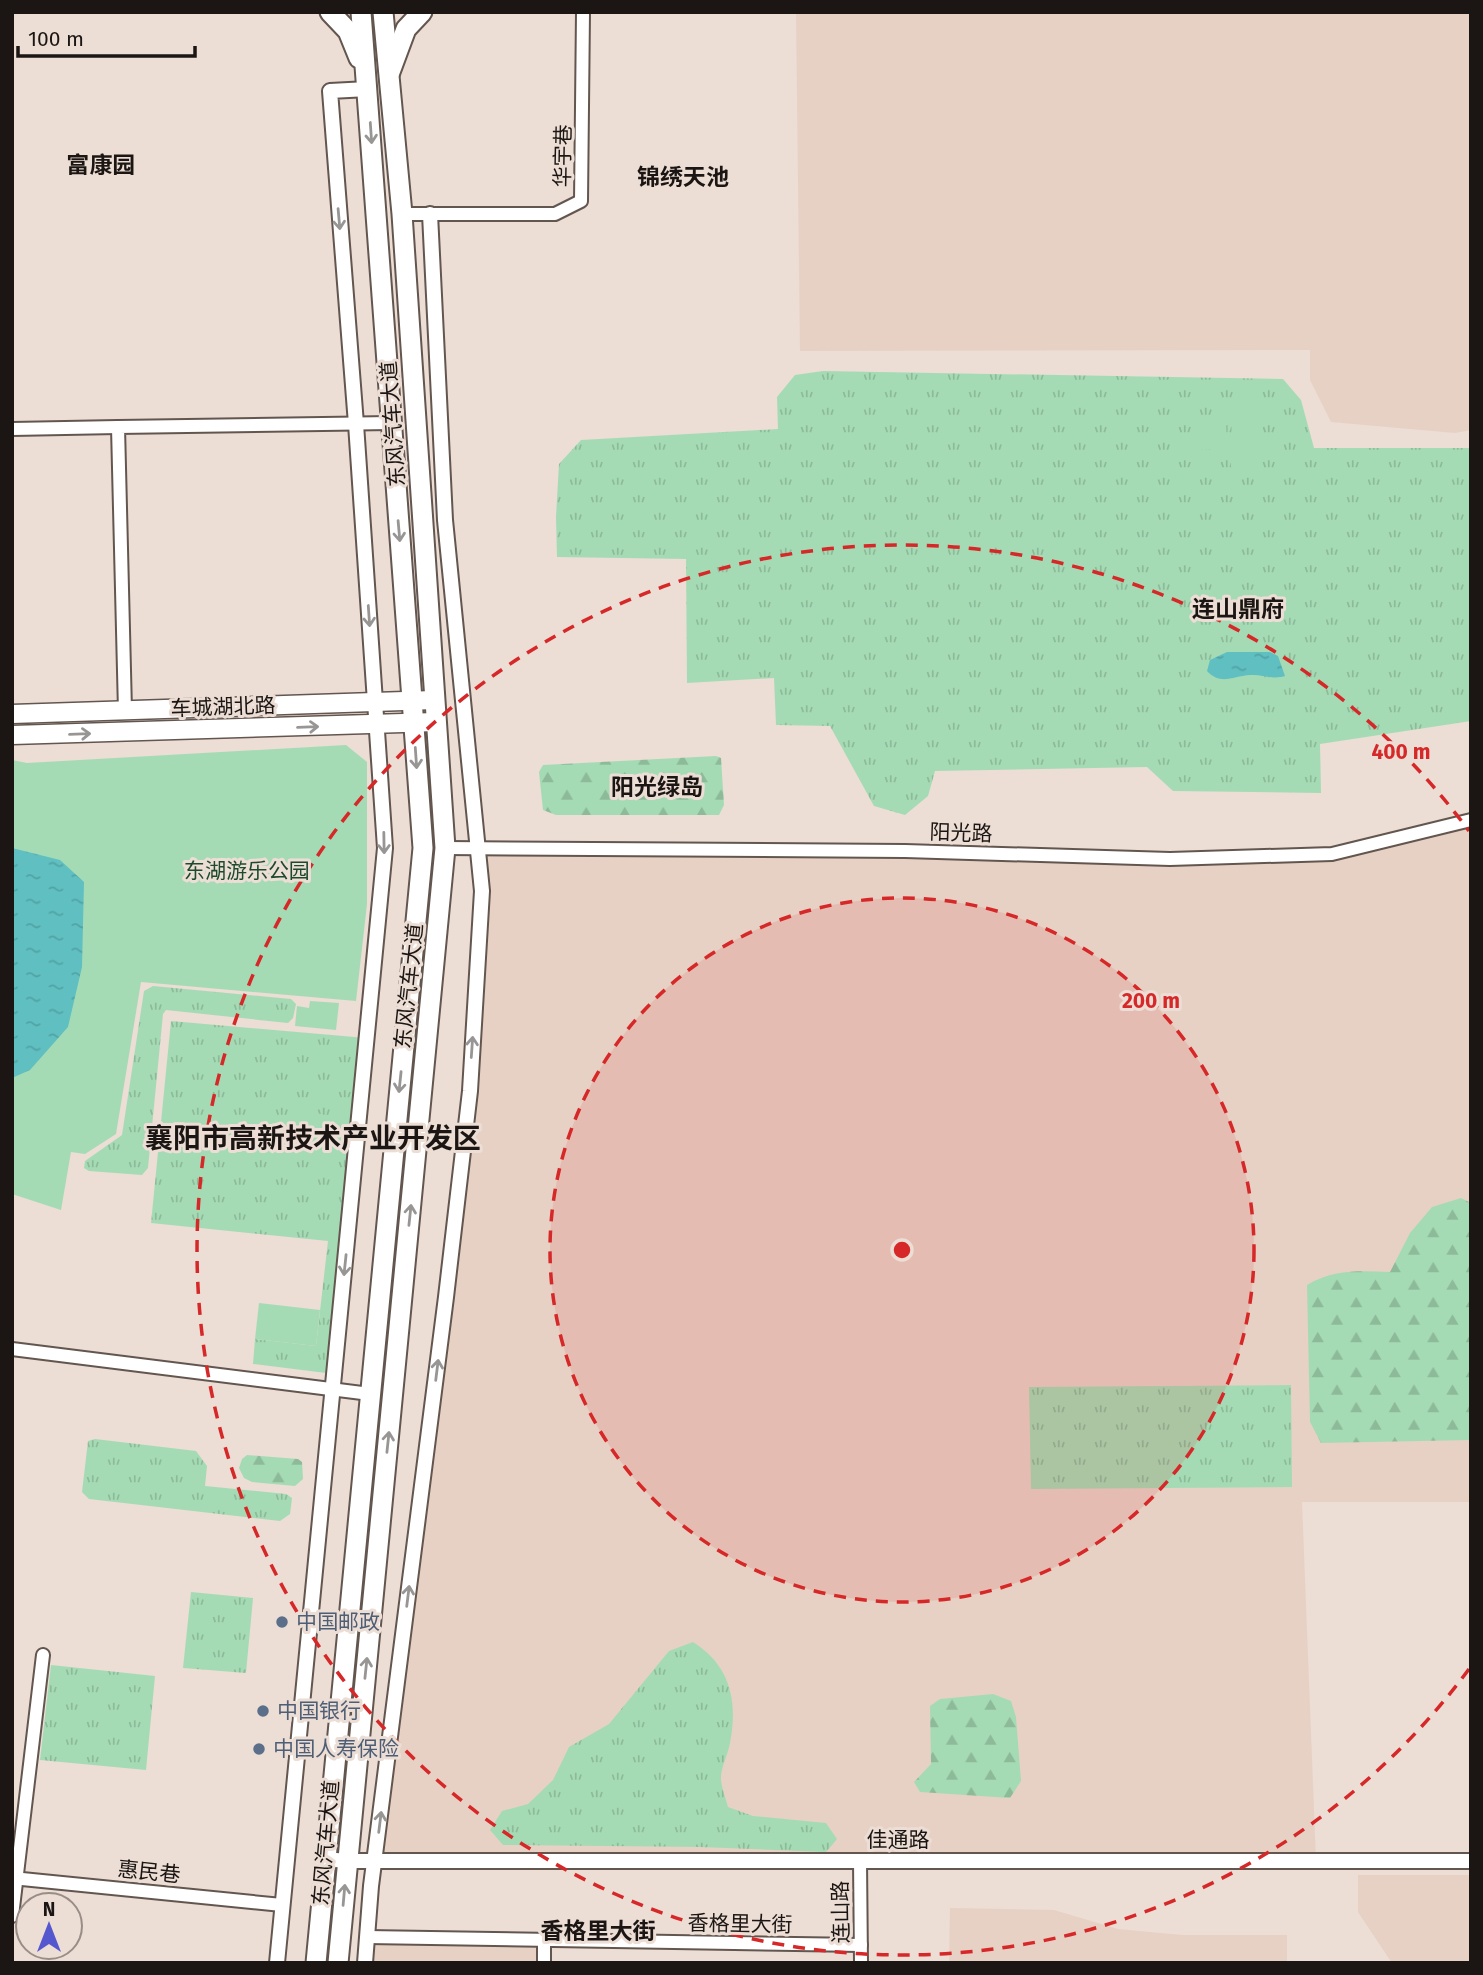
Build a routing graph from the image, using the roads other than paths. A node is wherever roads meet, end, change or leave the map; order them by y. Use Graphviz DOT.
graph roads {
  1 [pos="330,12"];
  2 [pos="361,12"];
  3 [pos="383,12"];
  4 [pos="422,12"];
  5 [pos="583,12"];
  6 [pos="387,79"];
  7 [pos="367,81"];
  8 [pos="401,214"];
  9 [pos="430,214"];
  10 [pos="391,423"];
  11 [pos="356,424"];
  12 [pos="118,427"];
  13 [pos="12,429"];
  14 [pos="413,700"];
  15 [pos="434,700"];
  16 [pos="376,702"];
  17 [pos="125,711"];
  18 [pos="12,714"];
  19 [pos="436,722"];
  20 [pos="414,724"];
  21 [pos="377,725"];
  22 [pos="12,736"];
  23 [pos="1471,820"];
  24 [pos="445,848"];
  25 [pos="477,848"];
  26 [pos="12,1349"];
  27 [pos="332,1389"];
  28 [pos="370,1394"];
  29 [pos="43,1656"];
  30 [pos="325,1859"];
  31 [pos="347,1861"];
  32 [pos="375,1861"];
  33 [pos="860,1861"];
  34 [pos="1471,1861"];
  35 [pos="14,1878"];
  36 [pos="282,1905"];
  37 [pos="12,1916"];
  38 [pos="367,1937"];
  39 [pos="544,1940"];
  40 [pos="861,1945"];
  41 [pos="277,1963"];
  42 [pos="316,1963"];
  43 [pos="338,1963"];
  44 [pos="365,1963"];
  45 [pos="544,1963"];
  46 [pos="861,1963"];
  1 -- 7 [label="main road"];
  2 -- 7 [label="main road, 东风汽车大道"];
  3 -- 6 [label="main road, 东风汽车大道"];
  4 -- 6 [label="main road"];
  5 -- 9 [label="street, 华宇巷"];
  6 -- 8 [label="main road, 东风汽车大道"];
  7 -- 10 [label="main road, 东风汽车大道, one-way"];
  7 -- 11 [label="street, one-way"];
  8 -- 9 [label="street, 华宇巷"];
  8 -- 15 [label="main road, 东风汽车大道"];
  9 -- 25 [label="street"];
  10 -- 11 [label="street"];
  10 -- 14 [label="main road, 东风汽车大道, one-way"];
  11 -- 12 [label="street"];
  11 -- 16 [label="street, one-way"];
  12 -- 13 [label="street"];
  12 -- 17 [label="street"];
  14 -- 15 [label="main road, 车城湖北路"];
  14 -- 16 [label="main road, 车城湖北路"];
  14 -- 20 [label="main road, 东风汽车大道"];
  15 -- 19 [label="main road, 东风汽车大道"];
  16 -- 17 [label="main road, 车城湖北路"];
  16 -- 21 [label="street"];
  17 -- 18 [label="main road, 车城湖北路"];
  19 -- 20 [label="main road, 车城湖北路"];
  19 -- 24 [label="main road, 东风汽车大道"];
  20 -- 21 [label="main road, 车城湖北路"];
  20 -- 28 [label="main road, 东风汽车大道, one-way"];
  22 -- 21 [label="main road, 车城湖北路, one-way"];
  21 -- 27 [label="street, one-way"];
  23 -- 25 [label="street, 阳光路"];
  24 -- 25 [label="street, 阳光路"];
  31 -- 24 [label="main road, 东风汽车大道, one-way"];
  32 -- 25 [label="street, one-way"];
  26 -- 27 [label="street"];
  27 -- 28 [label="street"];
  27 -- 36 [label="street"];
  28 -- 30 [label="main road, 东风汽车大道"];
  29 -- 35 [label="street"];
  30 -- 31 [label="street, 佳通路"];
  30 -- 42 [label="main road, 东风汽车大道"];
  31 -- 32 [label="street, 佳通路"];
  43 -- 31 [label="main road, 东风汽车大道, one-way"];
  32 -- 33 [label="street, 佳通路"];
  32 -- 38 [label="street"];
  33 -- 34 [label="street, 佳通路"];
  33 -- 40 [label="street, 连山路"];
  35 -- 36 [label="street, 惠民巷"];
  35 -- 37 [label="street"];
  36 -- 41 [label="street"];
  38 -- 39 [label="street, 香格里大街"];
  38 -- 44 [label="street"];
  39 -- 40 [label="street, 香格里大街"];
  39 -- 45 [label="street"];
  40 -- 46 [label="street, 连山路"];
}
